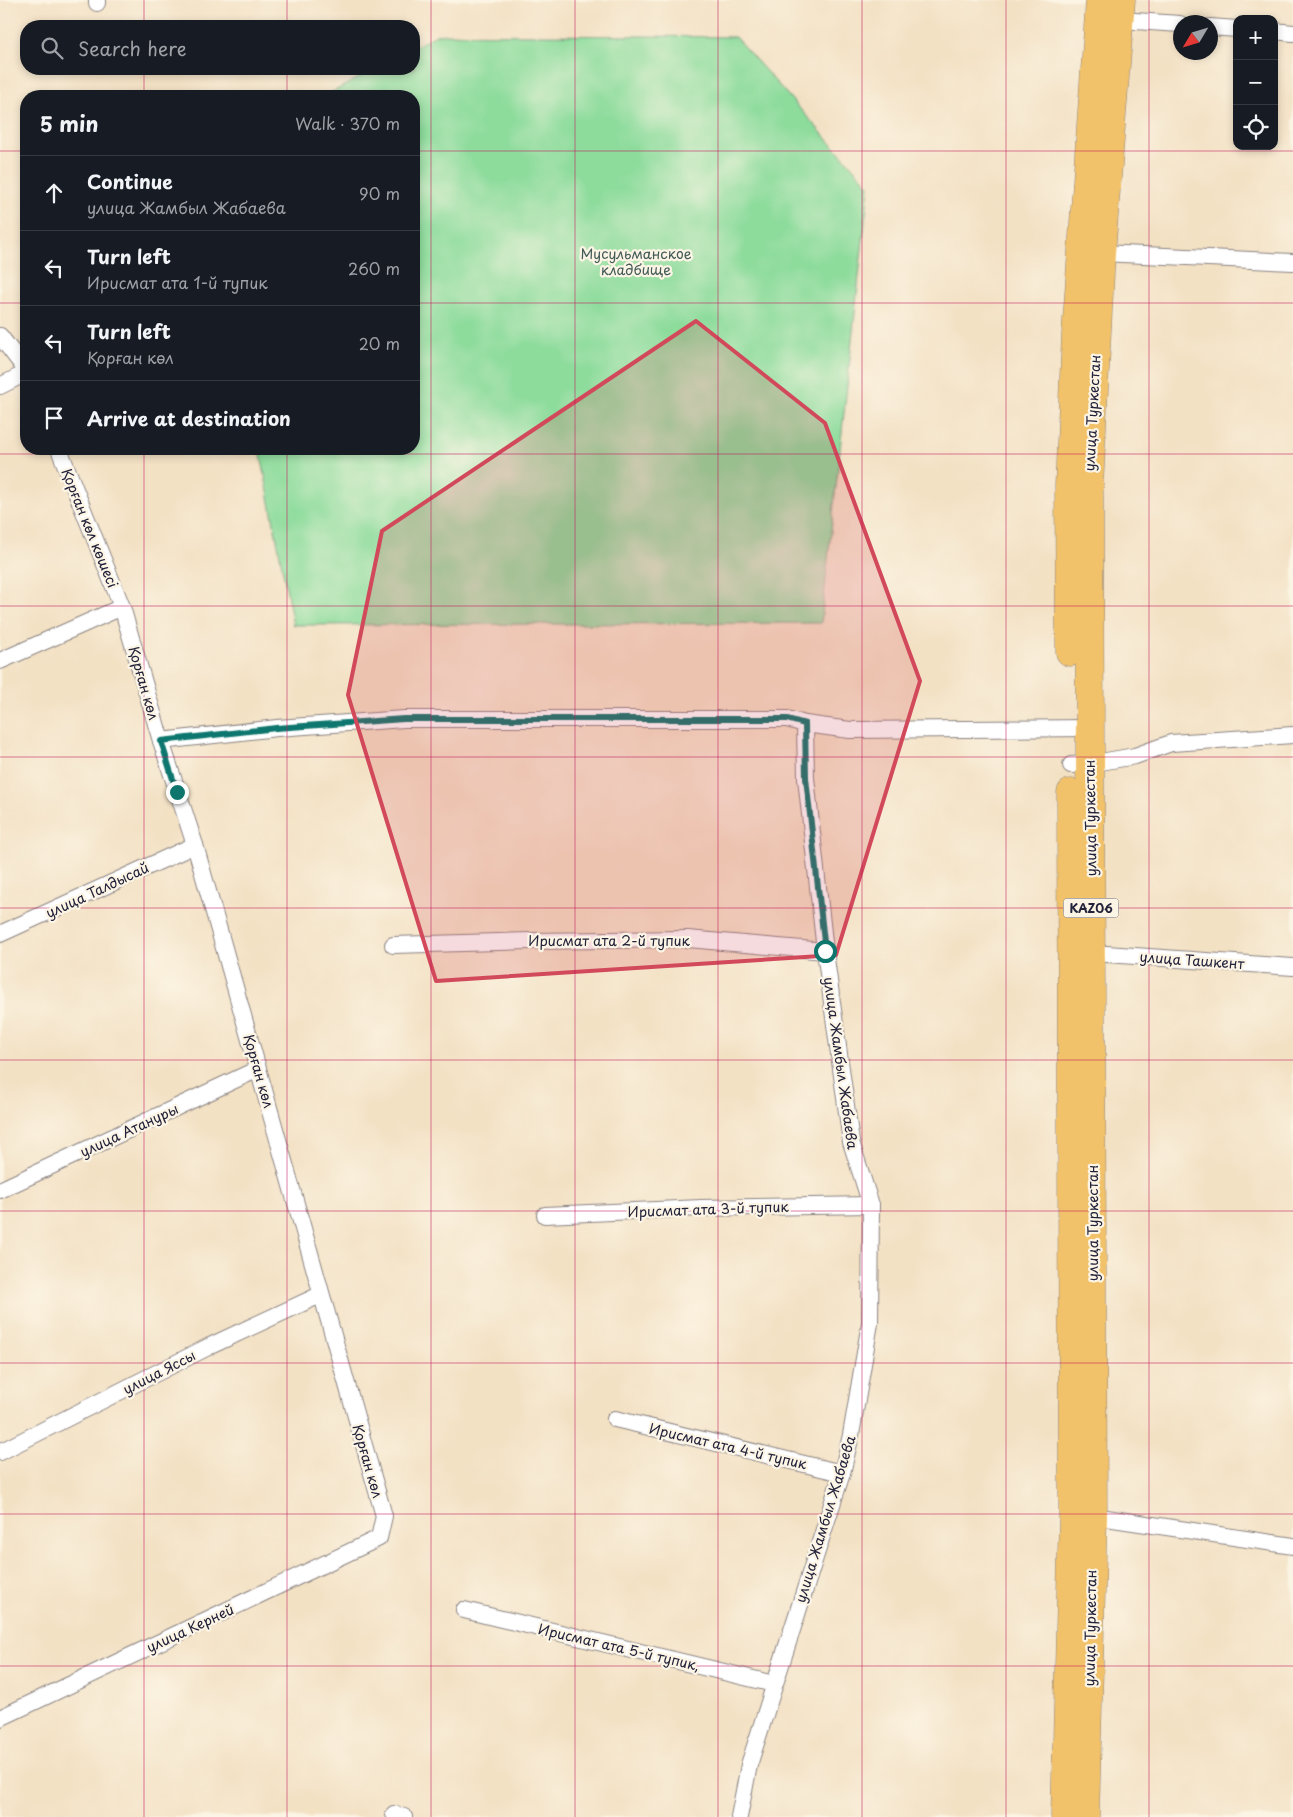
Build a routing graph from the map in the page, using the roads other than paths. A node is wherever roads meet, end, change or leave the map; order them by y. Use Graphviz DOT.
graph roads {
  1 [pos="1100,0"];
  2 [pos="1120,10"];
  3 [pos="1173,22"];
  4 [pos="1218,27"];
  5 [pos="1233,28"];
  6 [pos="1278,31"];
  7 [pos="1293,33"];
  8 [pos="1101,253"];
  9 [pos="1293,262"];
  10 [pos="0,336"];
  11 [pos="20,364"];
  12 [pos="20,375"];
  13 [pos="0,386"];
  14 [pos="60,455"];
  15 [pos="122,607"];
  16 [pos="0,661"];
  17 [pos="805,724"];
  18 [pos="1080,728"];
  19 [pos="1293,735"];
  20 [pos="161,741"];
  21 [pos="1080,764"];
  22 [pos="195,845"];
  23 [pos="0,934"];
  24 [pos="393,946"];
  25 [pos="825,951"];
  26 [pos="1092,953"];
  27 [pos="1293,967"];
  28 [pos="258,1069"];
  29 [pos="0,1190"];
  30 [pos="871,1205"];
  31 [pos="544,1215"];
  32 [pos="320,1295"];
  33 [pos="615,1419"];
  34 [pos="0,1452"];
  35 [pos="842,1473"];
  36 [pos="1093,1516"];
  37 [pos="379,1538"];
  38 [pos="1293,1546"];
  39 [pos="464,1610"];
  40 [pos="774,1684"];
  41 [pos="0,1718"];
  42 [pos="739,1817"];
  43 [pos="1065,1817"];
  44 [pos="1086,1817"];
  1 -- 18 [label="highway, улица Туркестан / KАZ06"];
  2 -- 3 [label="street"];
  2 -- 8 [label="highway, улица Туркестан / KАZ06"];
  4 -- 5 [label="street"];
  6 -- 7 [label="street"];
  8 -- 9 [label="street"];
  8 -- 18 [label="highway, улица Туркестан / KАZ06"];
  10 -- 11 [label="street"];
  12 -- 13 [label="street"];
  14 -- 15 [label="street, Қорған көл көшесі"];
  15 -- 16 [label="street"];
  15 -- 20 [label="street, Қорған көл"];
  17 -- 18 [label="street"];
  17 -- 20 [label="street"];
  17 -- 25 [label="street, улица Жамбыл Жабаева"];
  18 -- 21 [label="highway, улица Туркестан / KАZ06"];
  19 -- 21 [label="street"];
  20 -- 22 [label="street, Қорған көл"];
  21 -- 26 [label="highway, улица Туркестан / KАZ06"];
  21 -- 43 [label="highway, улица Туркестан / KАZ06"];
  22 -- 23 [label="street, улица Талдысай"];
  22 -- 28 [label="street, Қорған көл"];
  24 -- 25 [label="street, Ирисмат ата 2-й тупик"];
  25 -- 30 [label="street, улица Жамбыл Жабаева"];
  26 -- 27 [label="street, улица Ташкент"];
  26 -- 36 [label="highway, улица Туркестан / KАZ06"];
  28 -- 29 [label="street, улица Атануры"];
  28 -- 32 [label="street, Қорған көл"];
  30 -- 31 [label="street, Ирисмат ата 3-й тупик"];
  30 -- 35 [label="street, улица Жамбыл Жабаева"];
  32 -- 34 [label="street, улица Яссы"];
  32 -- 37 [label="street, Қорған көл"];
  33 -- 35 [label="street, Ирисмат ата 4-й тупик"];
  35 -- 40 [label="street, улица Жамбыл Жабаева"];
  36 -- 38 [label="street"];
  36 -- 44 [label="highway, улица Туркестан / KАZ06"];
  37 -- 41 [label="street, улица Керней"];
  39 -- 40 [label="street, Ирисмат ата 5-й тупик,"];
  40 -- 42 [label="street, улица Жамбыл Жабаева"];
}
